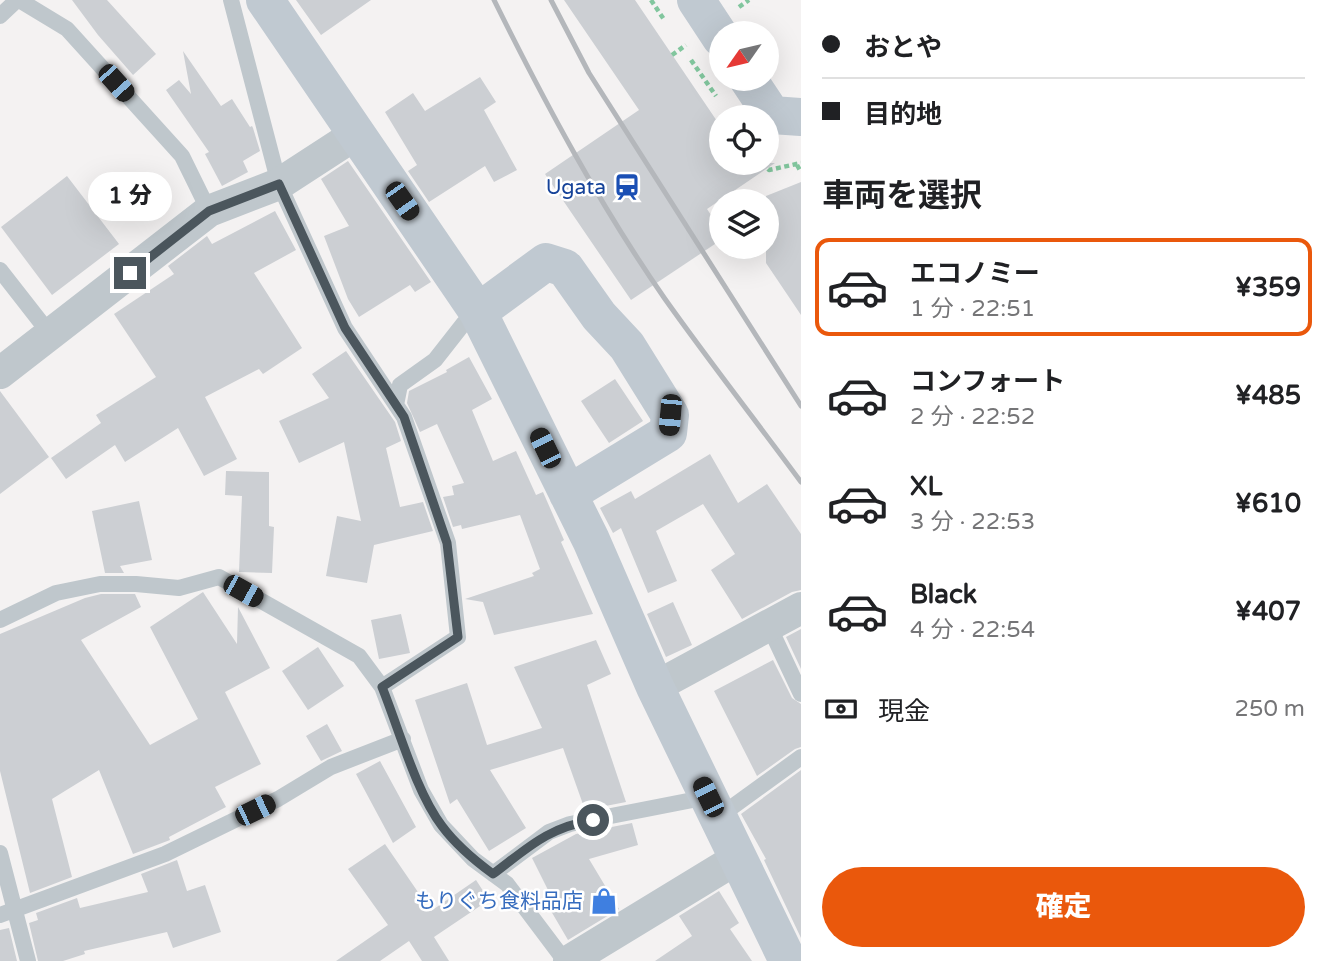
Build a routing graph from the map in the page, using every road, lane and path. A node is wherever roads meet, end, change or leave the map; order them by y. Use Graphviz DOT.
graph roads {
  1 [pos="18,0"];
  2 [pos="231,0"];
  3 [pos="265,0"];
  4 [pos="696,0"];
  5 [pos="0,16"];
  6 [pos="710,21"];
  7 [pos="756,91"];
  8 [pos="801,117"];
  9 [pos="356,134"];
  10 [pos="799,164"];
  11 [pos="779,168"];
  12 [pos="801,172"];
  13 [pos="279,184"];
  14 [pos="209,211"];
  15 [pos="0,270"];
  16 [pos="478,312"];
  17 [pos="50,334"];
  18 [pos="0,373"];
  19 [pos="396,405"];
  20 [pos="568,494"];
  21 [pos="801,608"];
  22 [pos="0,620"];
  23 [pos="769,626"];
  24 [pos="382,687"];
  25 [pos="655,688"];
  26 [pos="801,694"];
  27 [pos="403,739"];
  28 [pos="801,758"];
  29 [pos="713,808"];
  30 [pos="0,853"];
  31 [pos="738,858"];
  32 [pos="493,874"];
  33 [pos="7,912"];
  34 [pos="28,961"];
  35 [pos="567,961"];
  36 [pos="788,961"];
  1 -- 5 [label="lane"];
  1 -- 14 [label="lane"];
  2 -- 13 [label="lane"];
  3 -- 9 [label="street"];
  4 -- 6 [label="street"];
  7 -- 8 [label="street"];
  9 -- 13 [label="street"];
  9 -- 16 [label="street"];
  10 -- 11 [label="path"];
  10 -- 12 [label="path"];
  13 -- 14 [label="street"];
  13 -- 19 [label="lane"];
  14 -- 17 [label="street"];
  15 -- 17 [label="lane"];
  16 -- 19 [label="lane"];
  16 -- 20 [label="street"];
  16 -- 20 [label="street"];
  17 -- 18 [label="street"];
  19 -- 24 [label="lane"];
  20 -- 25 [label="street"];
  21 -- 23 [label="street"];
  22 -- 24 [label="lane"];
  23 -- 25 [label="street"];
  23 -- 26 [label="lane"];
  24 -- 27 [label="lane"];
  25 -- 29 [label="street"];
  27 -- 32 [label="lane"];
  27 -- 33 [label="lane"];
  28 -- 29 [label="lane"];
  29 -- 31 [label="street"];
  29 -- 32 [label="lane"];
  30 -- 33 [label="lane"];
  31 -- 35 [label="street"];
  31 -- 36 [label="street"];
  32 -- 35 [label="lane"];
  33 -- 34 [label="lane"];
}
